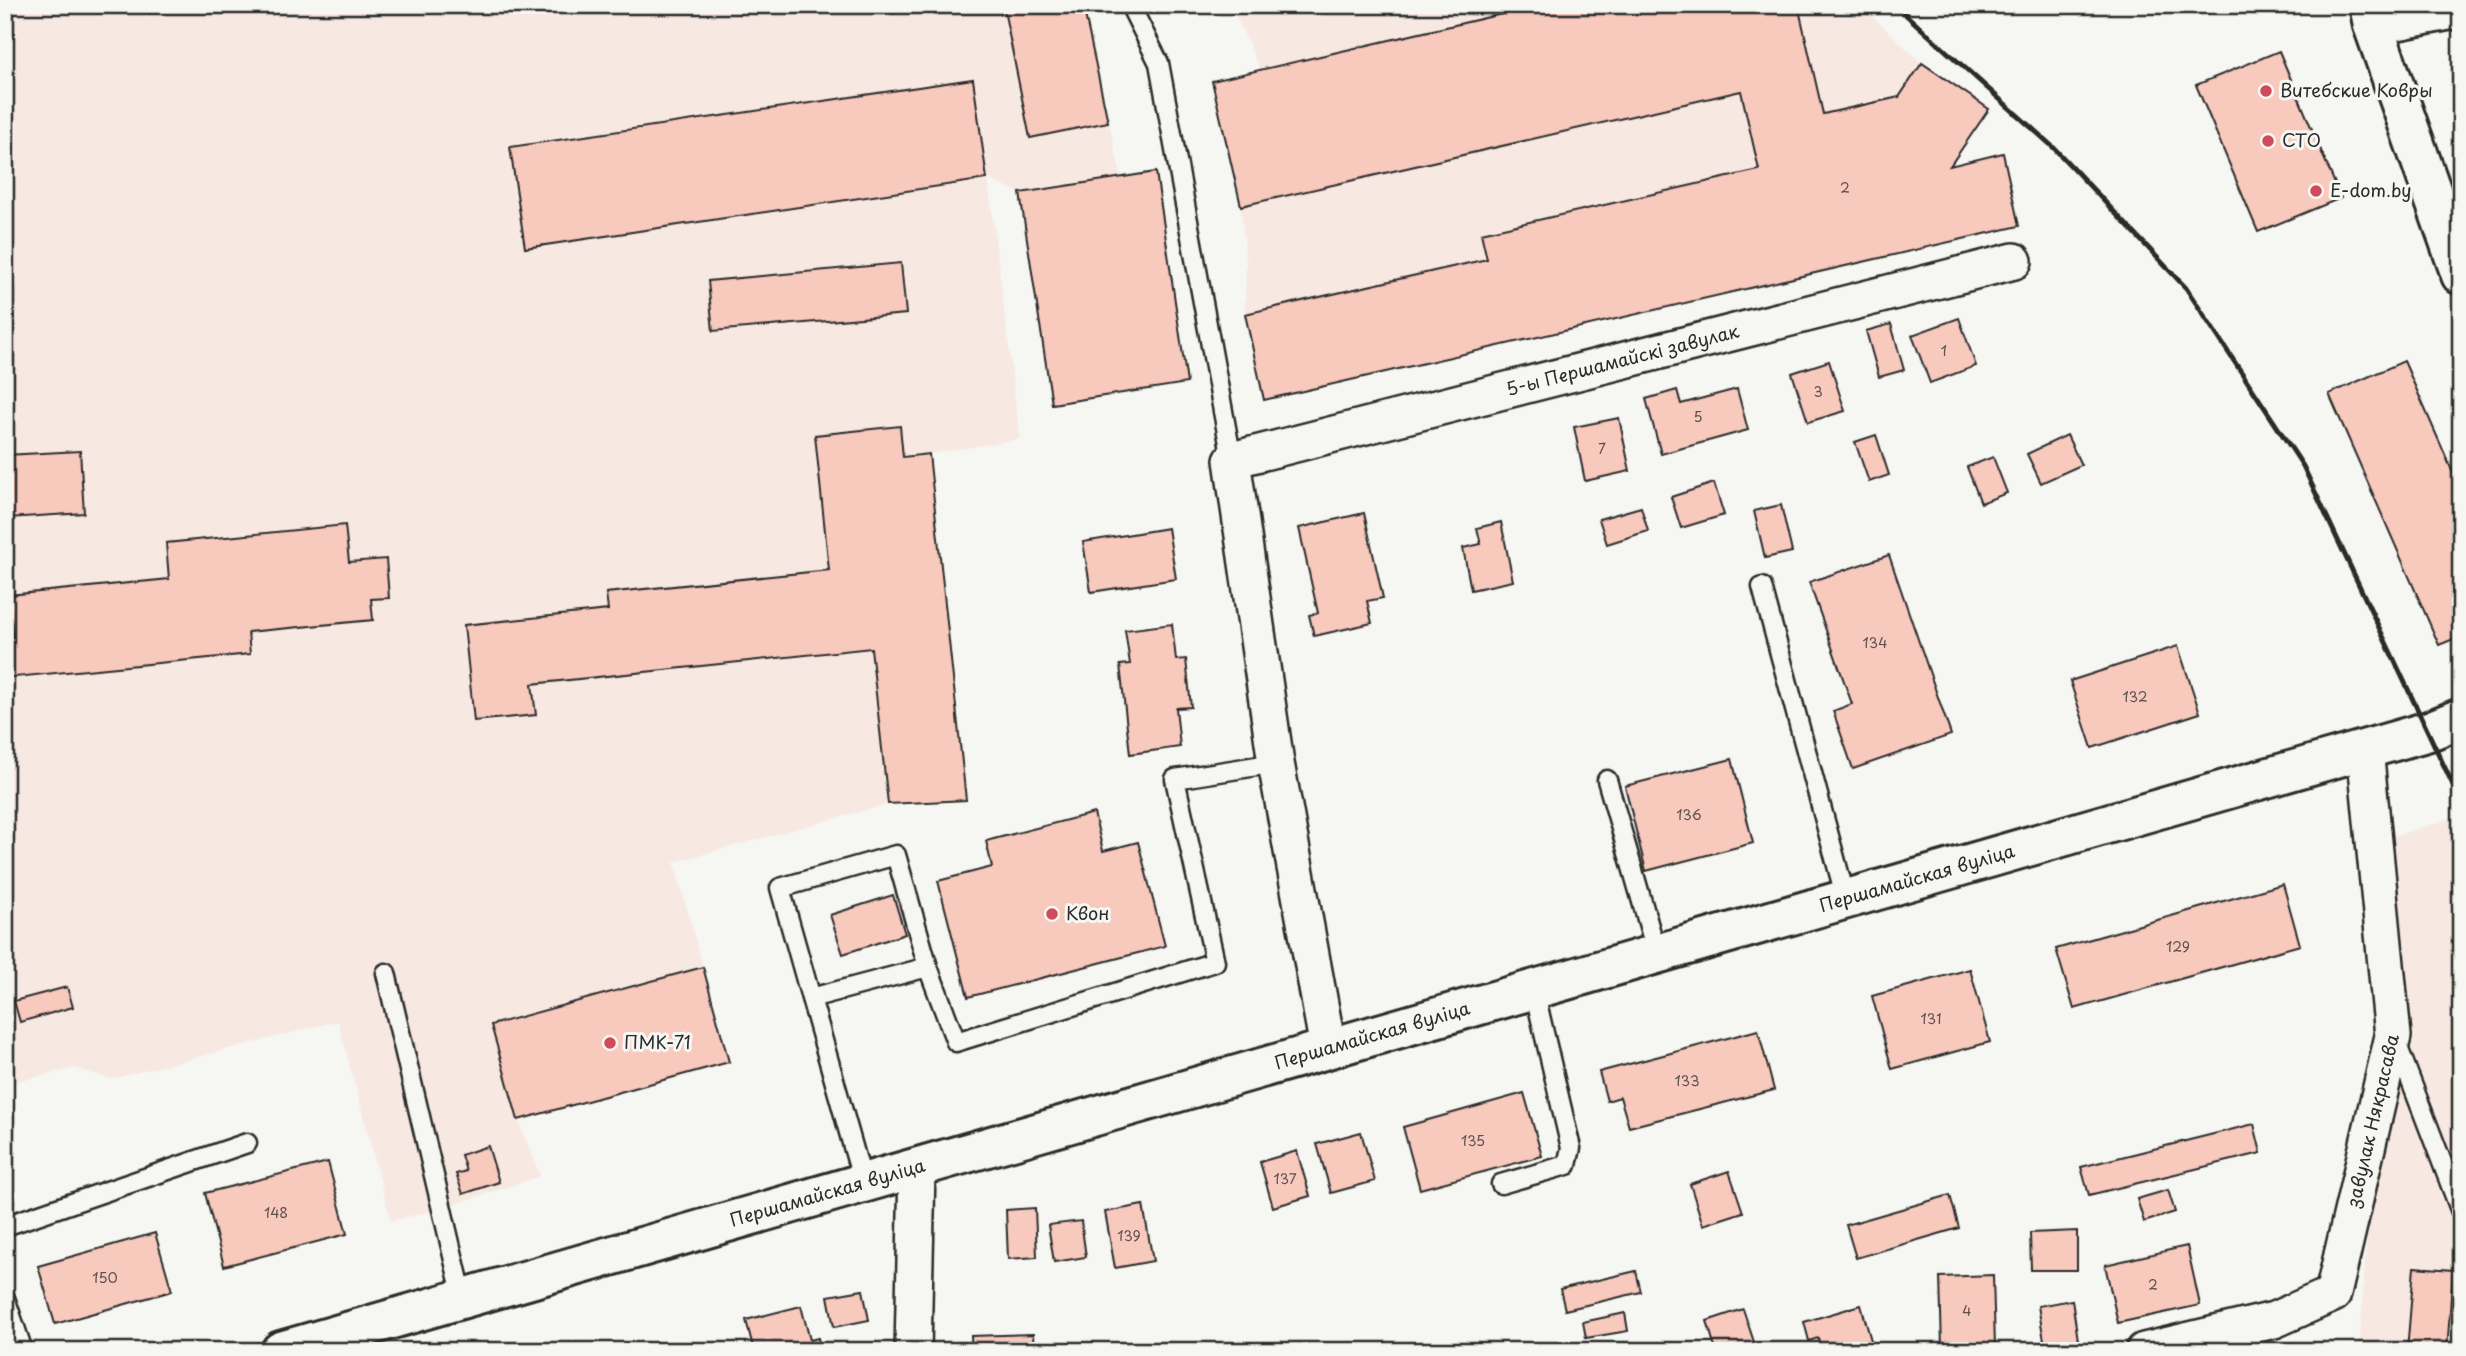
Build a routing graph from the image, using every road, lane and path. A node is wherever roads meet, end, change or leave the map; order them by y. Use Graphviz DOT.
graph roads {
  1 [pos="1130,5"];
  2 [pos="2461,8"];
  3 [pos="2371,15"];
  4 [pos="2014,261"];
  5 [pos="2461,275"];
  6 [pos="1232,460"];
  7 [pos="1762,587"];
  8 [pos="2461,718"];
  9 [pos="2365,749"];
  10 [pos="1276,763"];
  11 [pos="1607,780"];
  12 [pos="1846,899"];
  13 [pos="1657,954"];
  14 [pos="928,967"];
  15 [pos="386,973"];
  16 [pos="1534,990"];
  17 [pos="811,998"];
  18 [pos="2393,1036"];
  19 [pos="1328,1048"];
  20 [pos="247,1143"];
  21 [pos="917,1169"];
  22 [pos="863,1182"];
  23 [pos="1501,1184"];
  24 [pos="2461,1212"];
  25 [pos="5,1226"];
  26 [pos="5,1298"];
  27 [pos="463,1298"];
  28 [pos="23,1351"];
  29 [pos="281,1351"];
  30 [pos="913,1351"];
  31 [pos="2144,1351"];
  1 -- 6 [label="lane"];
  2 -- 3 [label="street"];
  3 -- 5 [label="street"];
  4 -- 6 [label="street, 5-ы Першамайскі завулак"];
  6 -- 10 [label="street"];
  7 -- 12 [label="lane"];
  8 -- 9 [label="street, Першамайская вуліца"];
  9 -- 12 [label="street, Першамайская вуліца"];
  9 -- 18 [label="street, завулак Някрасава"];
  10 -- 14 [label="lane"];
  10 -- 19 [label="street"];
  11 -- 13 [label="lane"];
  12 -- 13 [label="street, Першамайская вуліца"];
  13 -- 16 [label="street, Першамайская вуліца"];
  14 -- 17 [label="lane"];
  14 -- 17 [label="lane"];
  15 -- 27 [label="lane"];
  16 -- 19 [label="street, Першамайская вуліца"];
  16 -- 23 [label="lane"];
  17 -- 22 [label="lane"];
  18 -- 24 [label="lane"];
  18 -- 31 [label="street, завулак Някрасава"];
  19 -- 21 [label="street, Першамайская вуліца"];
  20 -- 25 [label="lane"];
  21 -- 22 [label="street, Першамайская вуліца"];
  21 -- 30 [label="street"];
  22 -- 27 [label="street, Першамайская вуліца"];
  26 -- 28 [label="lane"];
  27 -- 29 [label="street, Першамайская вуліца"];
}
